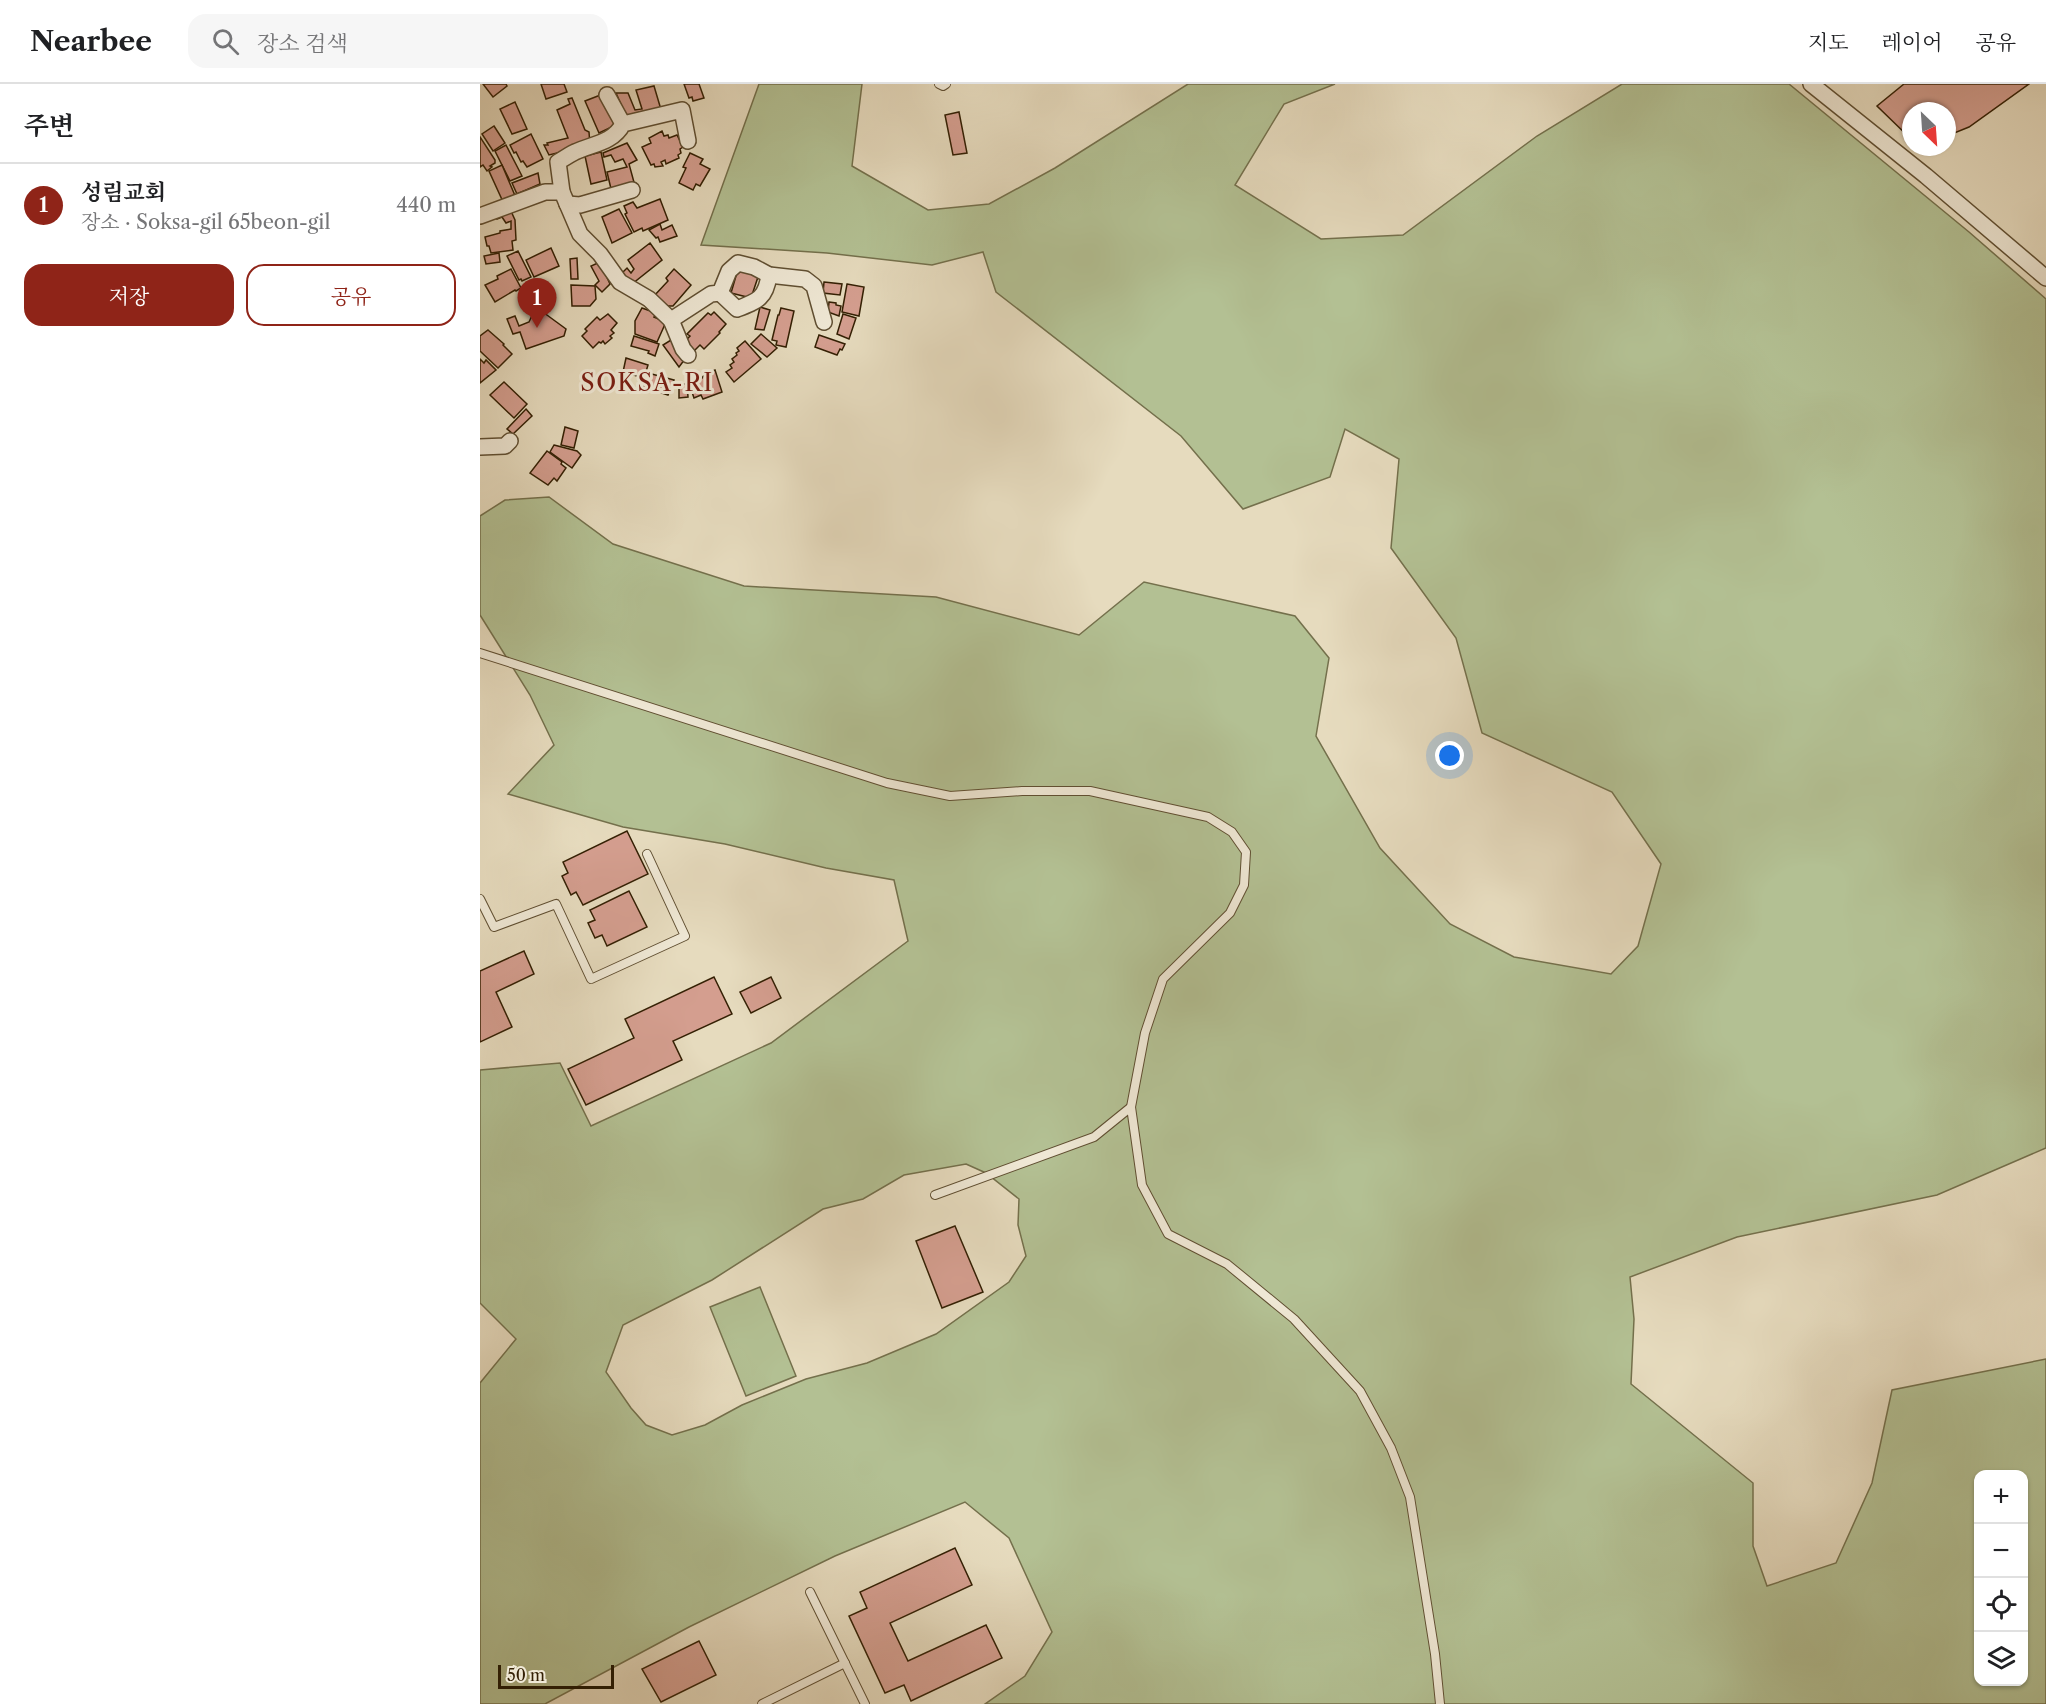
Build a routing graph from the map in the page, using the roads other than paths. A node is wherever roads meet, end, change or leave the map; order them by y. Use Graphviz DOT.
graph roads {
  1 [pos="939,84"];
  2 [pos="946,84"];
  3 [pos="1811,84"];
  4 [pos="607,95"];
  5 [pos="623,124"];
  6 [pos="688,141"];
  7 [pos="632,190"];
  8 [pos="564,198"];
  9 [pos="480,216"];
  10 [pos="769,274"];
  11 [pos="2046,278"];
  12 [pos="720,293"];
  13 [pos="671,320"];
  14 [pos="824,322"];
  15 [pos="688,355"];
  16 [pos="510,441"];
  17 [pos="480,447"];
  18 [pos="480,653"];
  19 [pos="647,854"];
  20 [pos="480,899"];
  21 [pos="1131,1107"];
  22 [pos="935,1195"];
  23 [pos="810,1592"];
  24 [pos="845,1663"];
  25 [pos="762,1704"];
  26 [pos="865,1704"];
  27 [pos="1440,1704"];
  1 -- 2 [label="lane"];
  3 -- 11 [label="street"];
  4 -- 5 [label="street"];
  5 -- 6 [label="street"];
  5 -- 8 [label="street"];
  7 -- 8 [label="street"];
  8 -- 9 [label="street"];
  8 -- 13 [label="street"];
  10 -- 12 [label="street"];
  10 -- 12 [label="street"];
  10 -- 14 [label="street"];
  12 -- 13 [label="street"];
  13 -- 15 [label="street"];
  16 -- 17 [label="street"];
  18 -- 21 [label="lane"];
  19 -- 20 [label="lane"];
  21 -- 22 [label="lane"];
  21 -- 27 [label="lane"];
  23 -- 24 [label="lane"];
  24 -- 25 [label="lane"];
  24 -- 26 [label="lane"];
}
